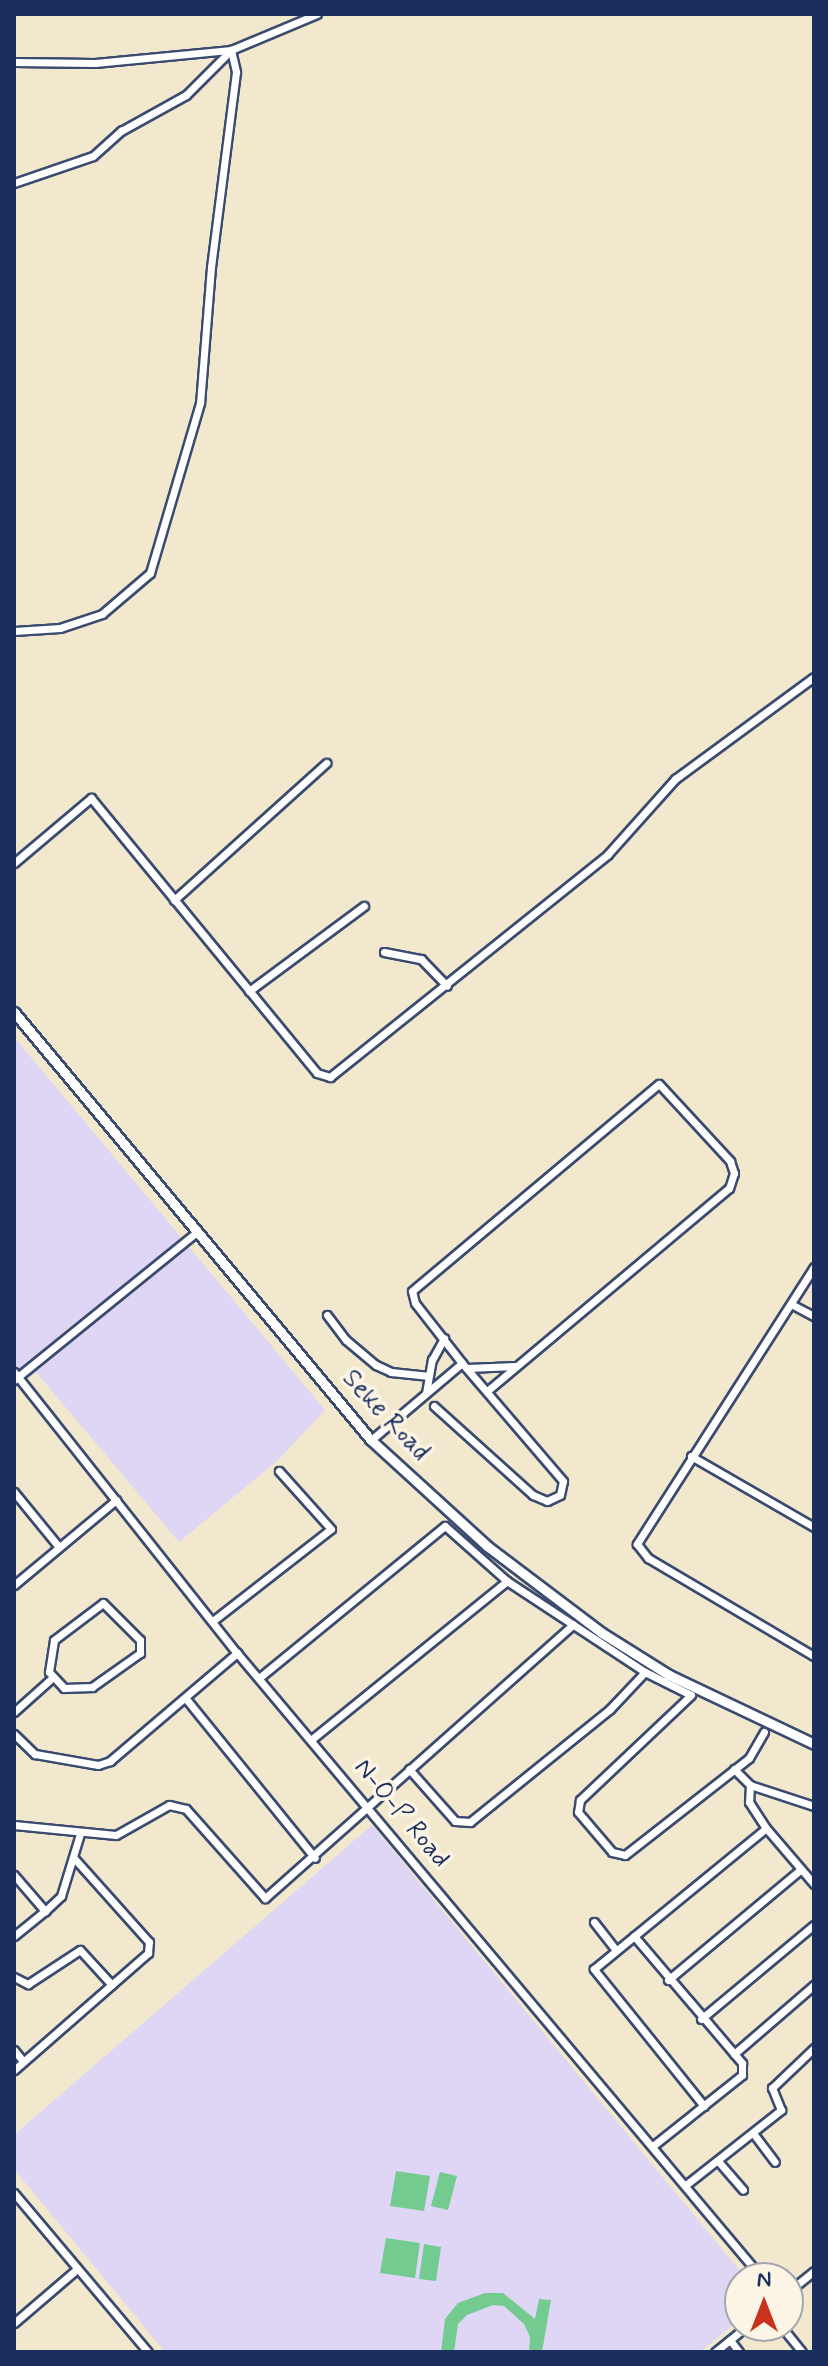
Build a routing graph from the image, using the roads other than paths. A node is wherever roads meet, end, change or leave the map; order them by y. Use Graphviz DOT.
graph roads {
  1 [pos="317,14"];
  2 [pos="231,50"];
  3 [pos="14,62"];
  4 [pos="14,183"];
  5 [pos="14,631"];
  6 [pos="814,677"];
  7 [pos="326,763"];
  8 [pos="14,863"];
  9 [pos="174,900"];
  10 [pos="364,906"];
  11 [pos="384,952"];
  12 [pos="447,986"];
  13 [pos="249,991"];
  14 [pos="14,1012"];
  15 [pos="197,1232"];
  16 [pos="814,1267"];
  17 [pos="791,1304"];
  18 [pos="327,1315"];
  19 [pos="814,1316"];
  20 [pos="444,1338"];
  21 [pos="464,1366"];
  22 [pos="516,1366"];
  23 [pos="15,1376"];
  24 [pos="427,1376"];
  25 [pos="488,1390"];
  26 [pos="426,1393"];
  27 [pos="434,1406"];
  28 [pos="371,1440"];
  29 [pos="691,1456"];
  30 [pos="279,1471"];
  31 [pos="14,1492"];
  32 [pos="116,1500"];
  33 [pos="814,1527"];
  34 [pos="59,1547"];
  35 [pos="507,1581"];
  36 [pos="14,1585"];
  37 [pos="214,1620"];
  38 [pos="573,1625"];
  39 [pos="237,1653"];
  40 [pos="814,1656"];
  41 [pos="645,1672"];
  42 [pos="52,1678"];
  43 [pos="259,1678"];
  44 [pos="187,1700"];
  45 [pos="14,1712"];
  46 [pos="764,1732"];
  47 [pos="14,1734"];
  48 [pos="312,1739"];
  49 [pos="814,1744"];
  50 [pos="409,1769"];
  51 [pos="734,1769"];
  52 [pos="750,1785"];
  53 [pos="814,1806"];
  54 [pos="370,1808"];
  55 [pos="14,1825"];
  56 [pos="766,1828"];
  57 [pos="80,1834"];
  58 [pos="74,1858"];
  59 [pos="315,1858"];
  60 [pos="801,1869"];
  61 [pos="14,1875"];
  62 [pos="814,1884"];
  63 [pos="45,1911"];
  64 [pos="594,1922"];
  65 [pos="814,1925"];
  66 [pos="14,1936"];
  67 [pos="634,1936"];
  68 [pos="616,1950"];
  69 [pos="14,1977"];
  70 [pos="668,1980"];
  71 [pos="112,1985"];
  72 [pos="814,1985"];
  73 [pos="701,2019"];
  74 [pos="814,2048"];
  75 [pos="14,2050"];
  76 [pos="734,2054"];
  77 [pos="23,2061"];
  78 [pos="14,2070"];
  79 [pos="704,2106"];
  80 [pos="753,2133"];
  81 [pos="654,2145"];
  82 [pos="718,2161"];
  83 [pos="775,2162"];
  84 [pos="687,2184"];
  85 [pos="743,2190"];
  86 [pos="14,2193"];
  87 [pos="749,2262"];
  88 [pos="77,2269"];
  89 [pos="14,2323"];
  90 [pos="148,2352"];
  1 -- 2 [label="street"];
  2 -- 3 [label="street"];
  2 -- 4 [label="street"];
  2 -- 5 [label="street"];
  6 -- 12 [label="street"];
  7 -- 9 [label="street"];
  8 -- 9 [label="street"];
  9 -- 13 [label="street"];
  10 -- 13 [label="street"];
  11 -- 12 [label="street"];
  12 -- 13 [label="street"];
  14 -- 15 [label="main road, Seke Road"];
  15 -- 23 [label="street"];
  15 -- 28 [label="main road, Seke Road"];
  16 -- 17 [label="street"];
  17 -- 19 [label="street"];
  17 -- 29 [label="street"];
  18 -- 24 [label="street"];
  20 -- 21 [label="street"];
  20 -- 22 [label="street"];
  20 -- 24 [label="street"];
  21 -- 22 [label="street"];
  21 -- 25 [label="street"];
  21 -- 26 [label="street"];
  22 -- 25 [label="street"];
  23 -- 32 [label="street, N-O-P Road"];
  24 -- 26 [label="street"];
  25 -- 27 [label="street"];
  26 -- 28 [label="street"];
  28 -- 49 [label="main road, Seke Road"];
  29 -- 33 [label="street"];
  29 -- 40 [label="street"];
  30 -- 37 [label="street"];
  31 -- 34 [label="street"];
  32 -- 34 [label="street"];
  32 -- 37 [label="street, N-O-P Road"];
  34 -- 36 [label="street"];
  35 -- 38 [label="street"];
  35 -- 43 [label="street"];
  35 -- 48 [label="street"];
  37 -- 39 [label="street, N-O-P Road"];
  38 -- 41 [label="street"];
  38 -- 50 [label="street"];
  39 -- 43 [label="street, N-O-P Road"];
  39 -- 44 [label="street"];
  41 -- 50 [label="street"];
  41 -- 51 [label="street"];
  42 -- 42 [label="street"];
  42 -- 45 [label="street"];
  43 -- 48 [label="street, N-O-P Road"];
  44 -- 47 [label="street"];
  44 -- 59 [label="street"];
  46 -- 51 [label="street"];
  48 -- 54 [label="street, N-O-P Road"];
  50 -- 54 [label="street"];
  51 -- 52 [label="street"];
  52 -- 53 [label="street"];
  52 -- 56 [label="street"];
  54 -- 59 [label="street"];
  54 -- 81 [label="street, N-O-P Road"];
  55 -- 57 [label="street"];
  56 -- 60 [label="street"];
  56 -- 67 [label="street"];
  57 -- 58 [label="street"];
  57 -- 59 [label="street"];
  58 -- 63 [label="street"];
  58 -- 71 [label="street"];
  60 -- 62 [label="street"];
  60 -- 70 [label="street"];
  61 -- 63 [label="street"];
  63 -- 66 [label="street"];
  64 -- 68 [label="street"];
  65 -- 73 [label="street"];
  67 -- 68 [label="street"];
  67 -- 70 [label="street"];
  68 -- 79 [label="street"];
  69 -- 71 [label="street"];
  70 -- 73 [label="street"];
  71 -- 77 [label="street"];
  72 -- 76 [label="street"];
  73 -- 76 [label="street"];
  74 -- 80 [label="street"];
  75 -- 77 [label="street"];
  76 -- 79 [label="street"];
  77 -- 78 [label="street"];
  79 -- 81 [label="street"];
  80 -- 82 [label="street"];
  80 -- 83 [label="street"];
  81 -- 84 [label="street, N-O-P Road"];
  82 -- 84 [label="street"];
  82 -- 85 [label="street"];
  84 -- 87 [label="street, N-O-P Road"];
  86 -- 88 [label="street"];
  88 -- 89 [label="street"];
  88 -- 90 [label="street"];
}
